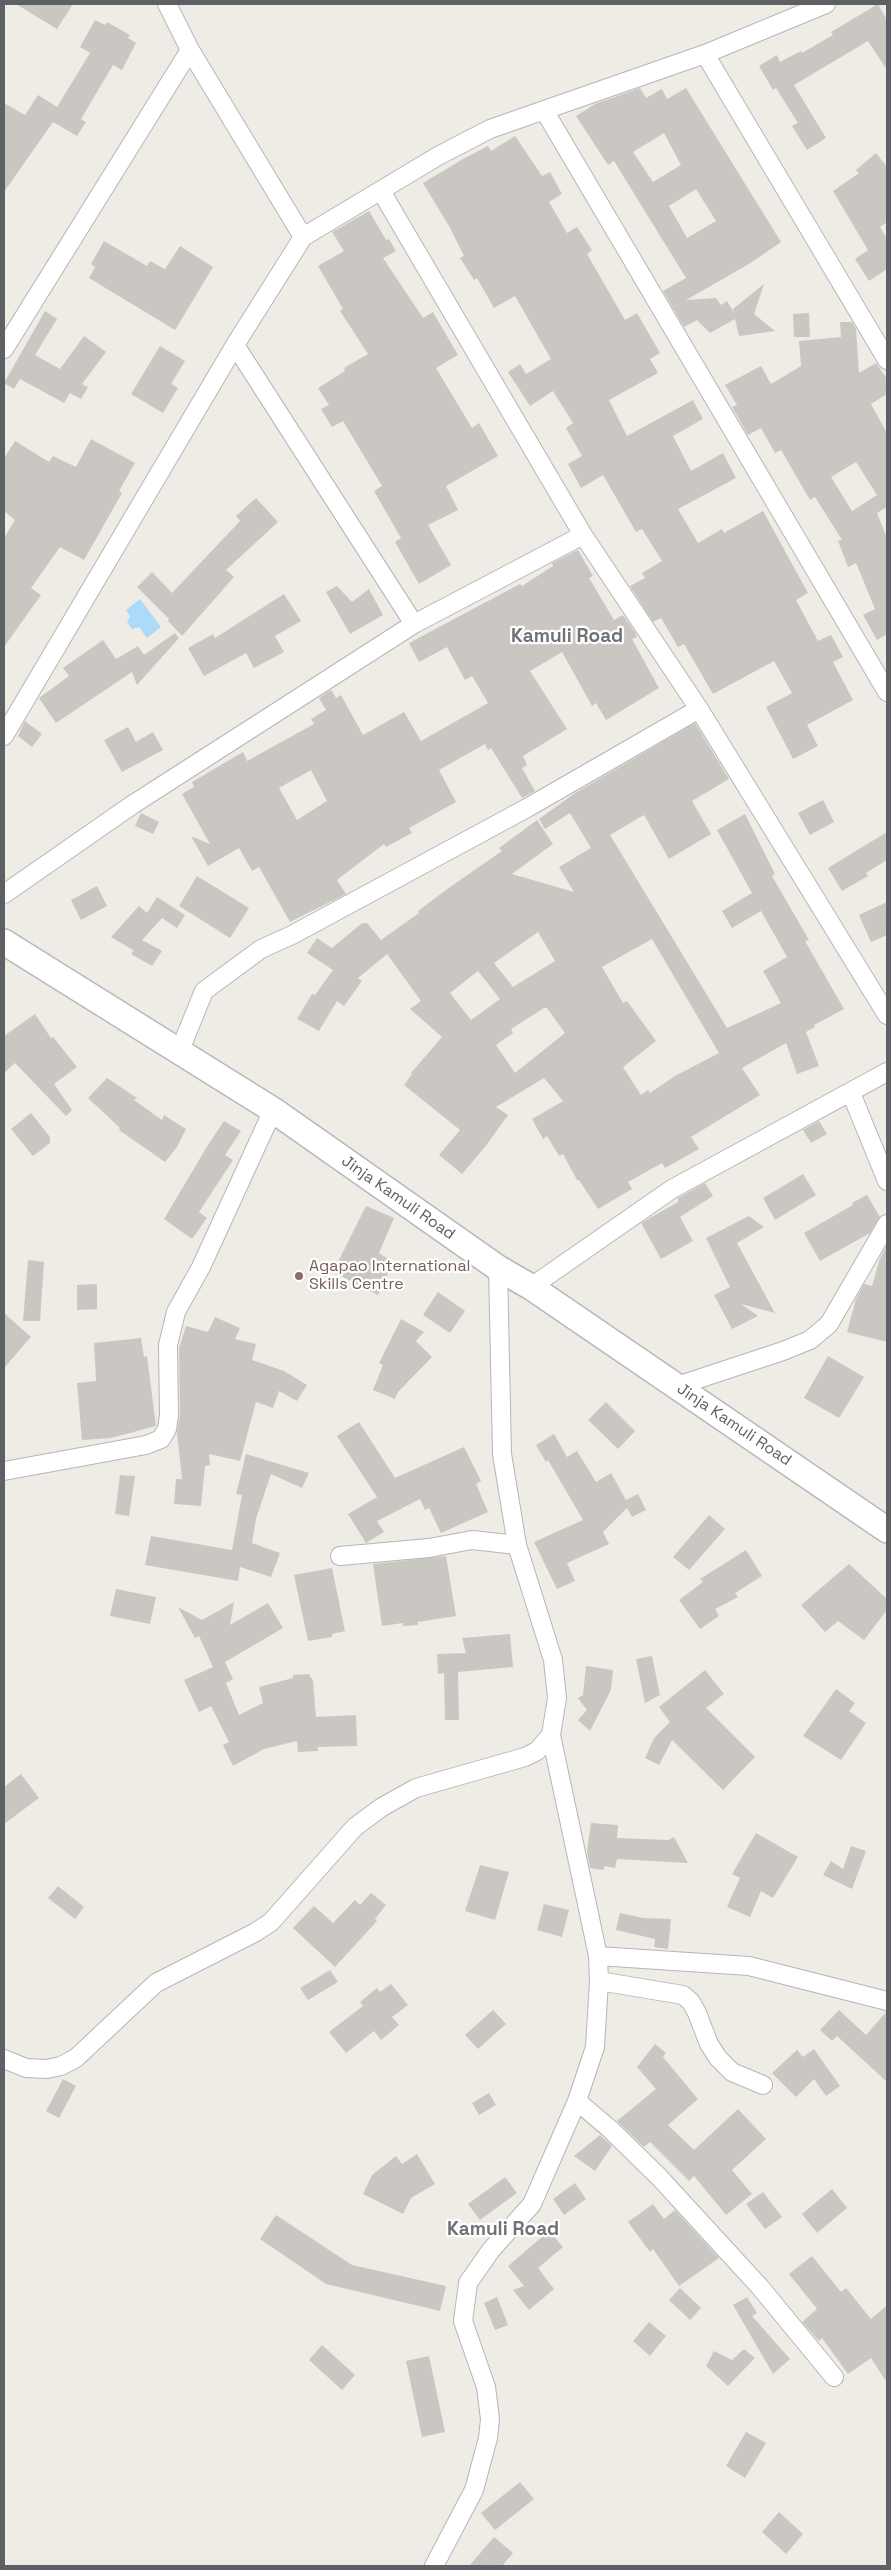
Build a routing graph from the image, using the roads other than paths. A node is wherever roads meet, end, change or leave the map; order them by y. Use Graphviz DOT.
graph roads {
  1 [pos="167,4"];
  2 [pos="826,4"];
  3 [pos="190,50"];
  4 [pos="705,54"];
  5 [pos="544,110"];
  6 [pos="380,191"];
  7 [pos="303,237"];
  8 [pos="235,345"];
  9 [pos="4,349"];
  10 [pos="887,360"];
  11 [pos="583,534"];
  12 [pos="414,624"];
  13 [pos="887,692"];
  14 [pos="699,709"];
  15 [pos="4,736"];
  16 [pos="4,894"];
  17 [pos="4,942"];
  18 [pos="887,1016"];
  19 [pos="180,1050"];
  20 [pos="887,1072"];
  21 [pos="851,1093"];
  22 [pos="273,1110"];
  23 [pos="887,1180"];
  24 [pos="887,1224"];
  25 [pos="498,1268"];
  26 [pos="531,1287"];
  27 [pos="677,1386"];
  28 [pos="4,1470"];
  29 [pos="887,1530"];
  30 [pos="517,1545"];
  31 [pos="340,1556"];
  32 [pos="551,1735"];
  33 [pos="598,1956"];
  34 [pos="599,1981"];
  35 [pos="887,2001"];
  36 [pos="4,2059"];
  37 [pos="762,2085"];
  38 [pos="577,2101"];
  39 [pos="834,2377"];
  40 [pos="434,2566"];
  1 -- 3 [label="street"];
  2 -- 4 [label="street"];
  3 -- 7 [label="street"];
  3 -- 9 [label="street"];
  4 -- 5 [label="street"];
  4 -- 10 [label="street"];
  5 -- 6 [label="street"];
  5 -- 13 [label="street"];
  6 -- 7 [label="street"];
  6 -- 11 [label="street"];
  7 -- 8 [label="street"];
  8 -- 12 [label="street"];
  8 -- 15 [label="street"];
  11 -- 12 [label="street"];
  11 -- 14 [label="street"];
  12 -- 16 [label="street"];
  14 -- 18 [label="street"];
  14 -- 19 [label="street"];
  17 -- 19 [label="main road, Jinja Kamuli Road"];
  19 -- 22 [label="main road, Jinja Kamuli Road"];
  20 -- 21 [label="street"];
  21 -- 23 [label="street"];
  21 -- 26 [label="street"];
  22 -- 25 [label="main road, Jinja Kamuli Road"];
  22 -- 28 [label="street"];
  24 -- 27 [label="street"];
  25 -- 26 [label="main road, Jinja Kamuli Road"];
  25 -- 30 [label="street"];
  26 -- 27 [label="main road, Jinja Kamuli Road"];
  27 -- 29 [label="main road, Jinja Kamuli Road"];
  30 -- 31 [label="street"];
  30 -- 32 [label="street"];
  32 -- 33 [label="street"];
  32 -- 36 [label="street"];
  33 -- 34 [label="street"];
  33 -- 35 [label="street"];
  34 -- 37 [label="street"];
  34 -- 38 [label="street"];
  38 -- 39 [label="street"];
  38 -- 40 [label="street"];
}
